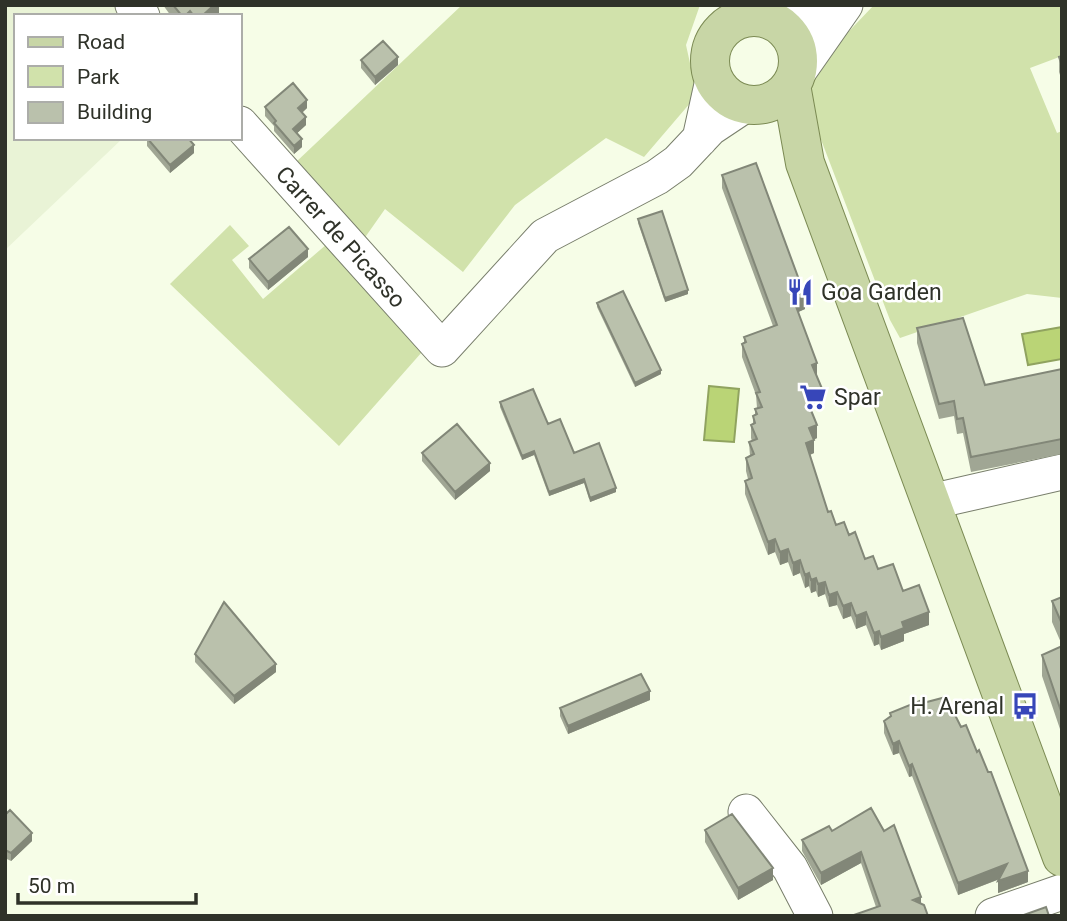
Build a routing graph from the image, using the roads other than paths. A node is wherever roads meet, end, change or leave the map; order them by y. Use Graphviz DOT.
graph roads {
  1 [pos="844,6"];
  2 [pos="752,15"];
  3 [pos="713,80"];
  4 [pos="794,80"];
  5 [pos="749,105"];
  6 [pos="242,126"];
  7 [pos="700,139"];
  8 [pos="805,163"];
  9 [pos="1062,472"];
  10 [pos="930,502"];
  11 [pos="746,812"];
  12 [pos="1062,857"];
  13 [pos="1062,892"];
  14 [pos="814,916"];
  15 [pos="993,916"];
  1 -- 2 [label="street"];
  1 -- 4 [label="street"];
  2 -- 3 [label="main road"];
  2 -- 4 [label="main road"];
  3 -- 5 [label="main road"];
  3 -- 7 [label="street"];
  4 -- 5 [label="main road"];
  4 -- 8 [label="main road"];
  5 -- 7 [label="street"];
  5 -- 8 [label="main road"];
  6 -- 7 [label="street, Carrer de Picasso"];
  8 -- 10 [label="main road"];
  9 -- 10 [label="street"];
  10 -- 12 [label="main road"];
  11 -- 14 [label="street"];
  13 -- 15 [label="street"];
}
